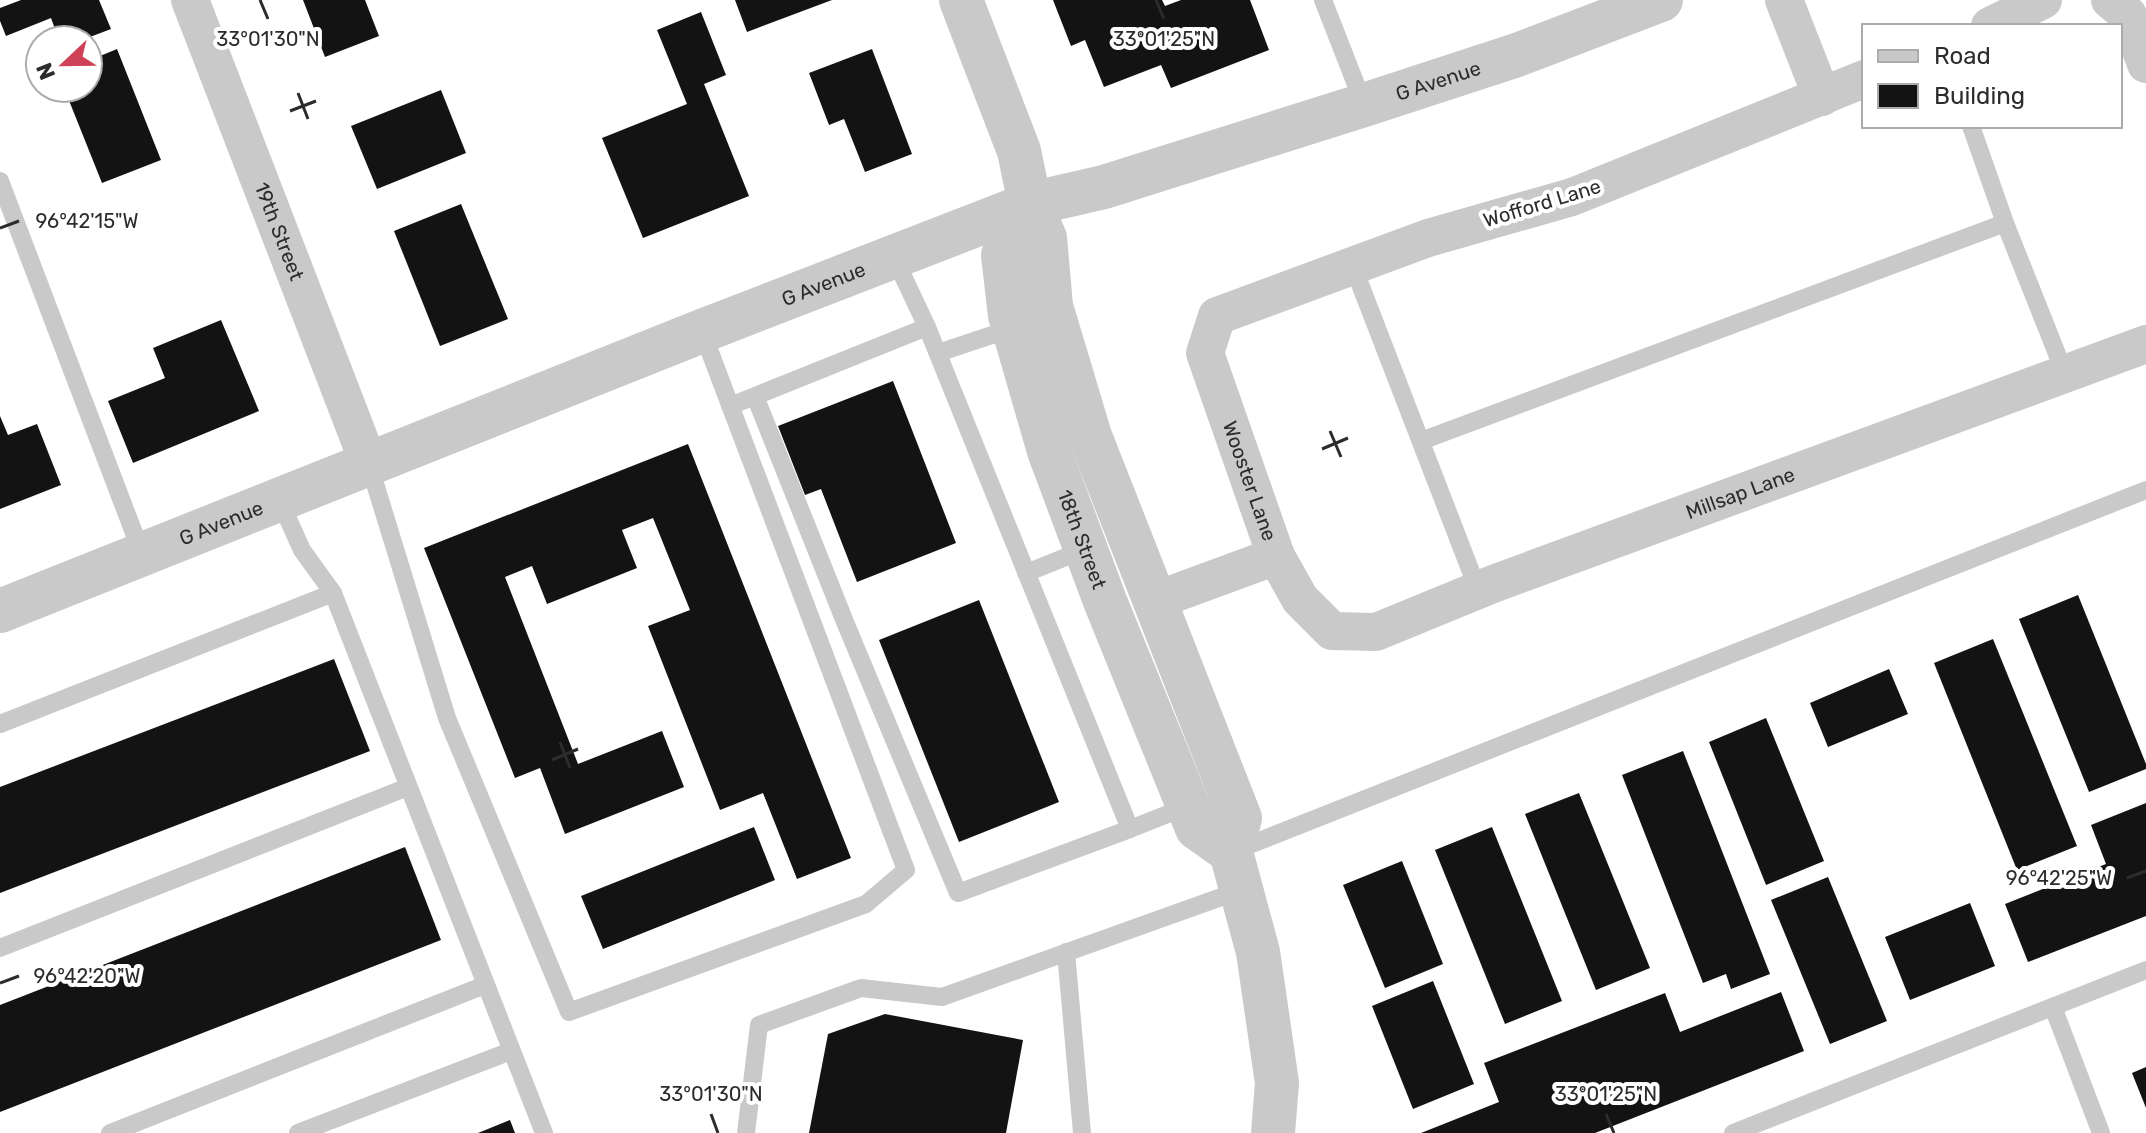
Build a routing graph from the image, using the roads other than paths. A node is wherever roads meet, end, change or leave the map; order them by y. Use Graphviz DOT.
graph roads {
  1 [pos="190,0"];
  2 [pos="961,0"];
  3 [pos="1323,0"];
  4 [pos="1661,0"];
  5 [pos="1784,0"];
  6 [pos="2043,0"];
  7 [pos="2110,0"];
  8 [pos="1994,24"];
  9 [pos="2146,64"];
  10 [pos="1862,80"];
  11 [pos="1822,97"];
  12 [pos="1364,105"];
  13 [pos="1972,128"];
  14 [pos="0,181"];
  15 [pos="1030,204"];
  16 [pos="2005,223"];
  17 [pos="893,257"];
  18 [pos="1353,266"];
  19 [pos="1217,316"];
  20 [pos="927,327"];
  21 [pos="1013,328"];
  22 [pos="702,331"];
  23 [pos="2146,344"];
  24 [pos="938,353"];
  25 [pos="2065,374"];
  26 [pos="755,396"];
  27 [pos="730,406"];
  28 [pos="1421,441"];
  29 [pos="369,464"];
  30 [pos="2146,490"];
  31 [pos="279,499"];
  32 [pos="1086,549"];
  33 [pos="142,554"];
  34 [pos="1276,556"];
  35 [pos="1026,573"];
  36 [pos="1478,590"];
  37 [pos="333,593"];
  38 [pos="1154,601"];
  39 [pos="0,611"];
  40 [pos="1332,631"];
  41 [pos="0,724"];
  42 [pos="408,787"];
  43 [pos="1188,806"];
  44 [pos="1130,829"];
  45 [pos="1236,871"];
  46 [pos="0,948"];
  47 [pos="1066,952"];
  48 [pos="2146,970"];
  49 [pos="485,985"];
  50 [pos="2053,1007"];
  51 [pos="511,1051"];
  52 [pos="110,1133"];
  53 [pos="298,1133"];
  54 [pos="544,1133"];
  55 [pos="746,1133"];
  56 [pos="1082,1133"];
  57 [pos="1273,1133"];
  58 [pos="1733,1133"];
  59 [pos="2101,1133"];
  1 -- 29 [label="street, 19th Street"];
  2 -- 15 [label="street"];
  3 -- 12 [label="lane"];
  4 -- 12 [label="street, G Avenue"];
  5 -- 11 [label="street"];
  6 -- 8 [label="street"];
  7 -- 9 [label="street"];
  10 -- 11 [label="street, Wofford Lane"];
  11 -- 18 [label="street, Wofford Lane"];
  12 -- 15 [label="street, G Avenue"];
  13 -- 16 [label="lane"];
  14 -- 33 [label="lane"];
  15 -- 17 [label="street, G Avenue"];
  15 -- 21 [label="street, 18th Street"];
  15 -- 38 [label="street"];
  16 -- 25 [label="lane"];
  16 -- 28 [label="lane"];
  17 -- 20 [label="lane"];
  17 -- 22 [label="street, G Avenue"];
  18 -- 19 [label="street, Wofford Lane"];
  18 -- 28 [label="lane"];
  19 -- 34 [label="street, Wooster Lane"];
  20 -- 24 [label="lane"];
  20 -- 26 [label="lane"];
  21 -- 24 [label="lane"];
  21 -- 32 [label="street, 18th Street"];
  22 -- 27 [label="lane"];
  22 -- 29 [label="street, G Avenue"];
  23 -- 25 [label="street, Millsap Lane"];
  24 -- 35 [label="lane"];
  25 -- 36 [label="street, Millsap Lane"];
  26 -- 27 [label="lane"];
  26 -- 44 [label="lane"];
  27 -- 29 [label="lane"];
  28 -- 36 [label="lane"];
  29 -- 31 [label="street, G Avenue"];
  30 -- 45 [label="lane"];
  31 -- 33 [label="street, G Avenue"];
  31 -- 37 [label="lane"];
  32 -- 35 [label="lane"];
  32 -- 43 [label="street, 18th Street"];
  33 -- 39 [label="street, G Avenue"];
  34 -- 38 [label="street"];
  34 -- 40 [label="street, Wooster Lane"];
  35 -- 44 [label="lane"];
  36 -- 40 [label="street, Millsap Lane"];
  37 -- 41 [label="lane"];
  37 -- 42 [label="lane"];
  38 -- 45 [label="street"];
  42 -- 46 [label="lane"];
  42 -- 49 [label="lane"];
  43 -- 44 [label="lane"];
  43 -- 45 [label="street, 18th Street"];
  45 -- 47 [label="lane"];
  45 -- 57 [label="street"];
  47 -- 55 [label="lane"];
  47 -- 56 [label="lane"];
  48 -- 50 [label="lane"];
  49 -- 51 [label="lane"];
  49 -- 52 [label="lane"];
  50 -- 58 [label="lane"];
  50 -- 59 [label="lane"];
  51 -- 53 [label="lane"];
  51 -- 54 [label="lane"];
}
